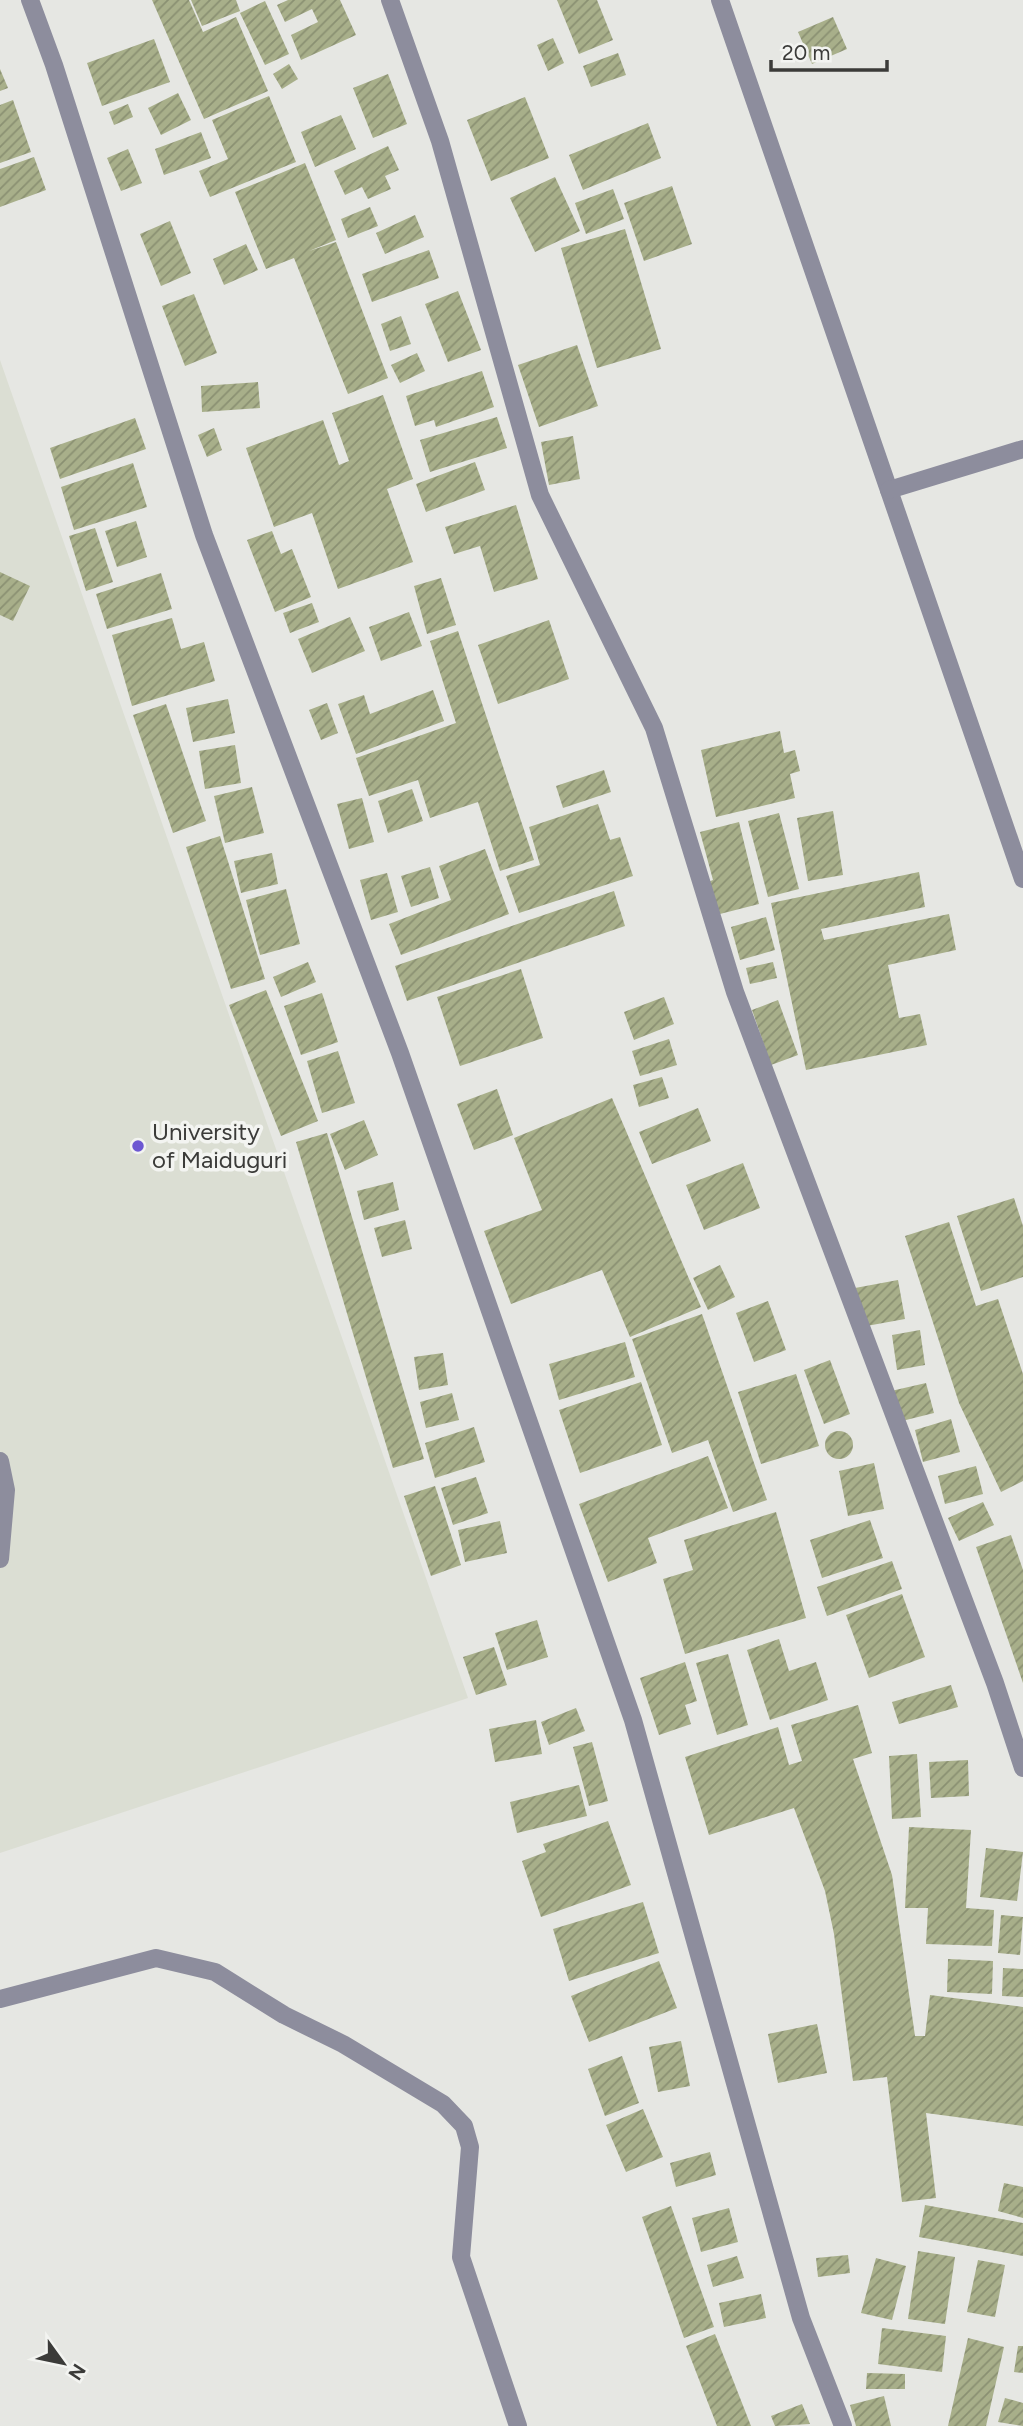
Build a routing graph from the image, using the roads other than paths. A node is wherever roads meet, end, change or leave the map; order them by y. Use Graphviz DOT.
graph roads {
  1 [pos="30,0"];
  2 [pos="390,0"];
  3 [pos="720,0"];
  4 [pos="1023,449"];
  5 [pos="889,491"];
  6 [pos="1023,879"];
  7 [pos="0,1461"];
  8 [pos="0,1559"];
  9 [pos="1023,1768"];
  10 [pos="0,1999"];
  11 [pos="518,2426"];
  12 [pos="843,2426"];
  1 -- 12 [label="street"];
  2 -- 9 [label="street"];
  3 -- 5 [label="street"];
  4 -- 5 [label="street"];
  5 -- 6 [label="street"];
  7 -- 8 [label="street"];
  10 -- 11 [label="street"];
}
